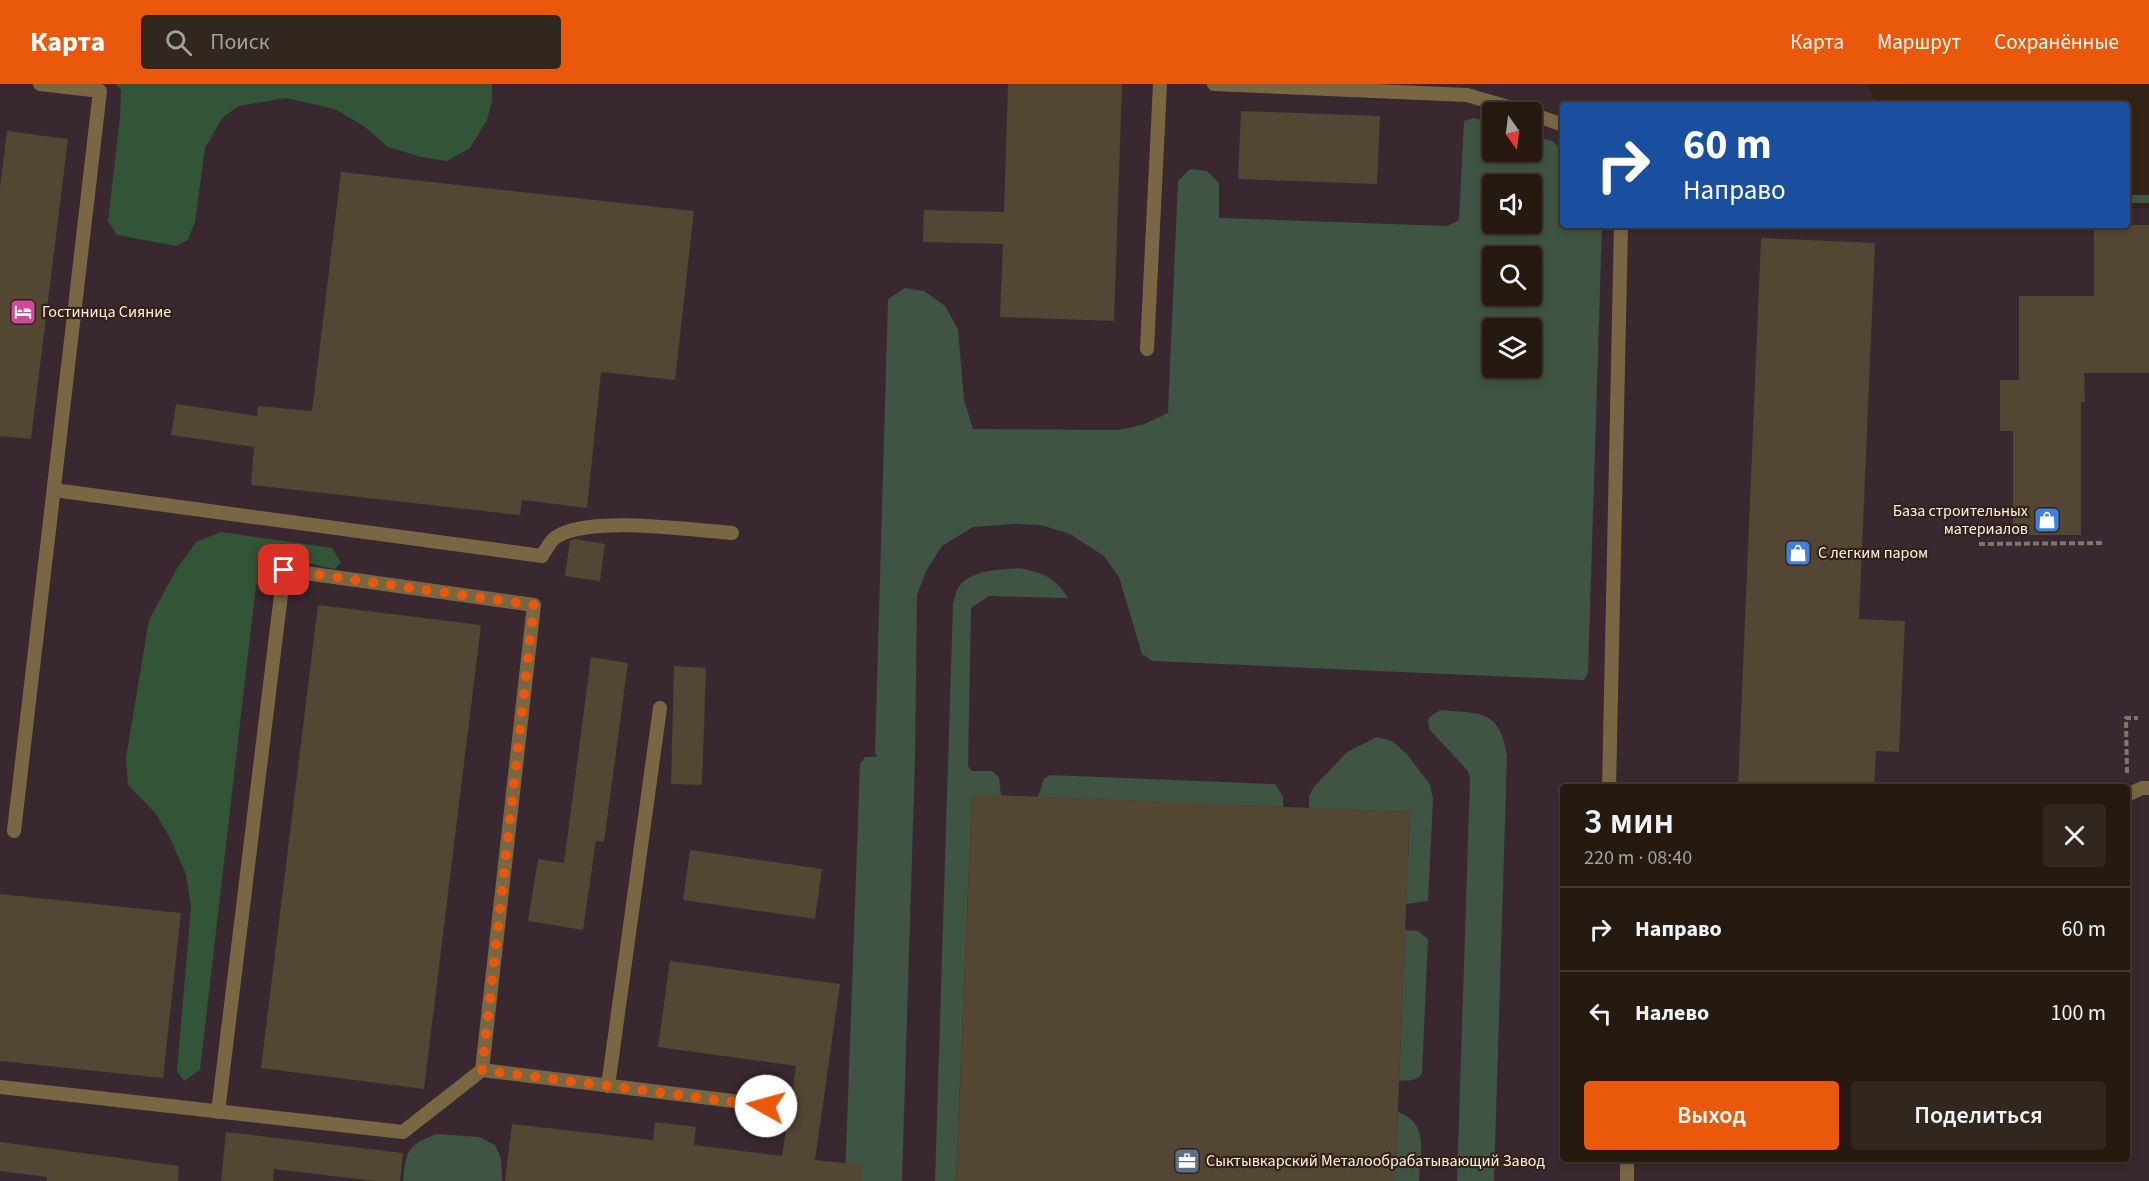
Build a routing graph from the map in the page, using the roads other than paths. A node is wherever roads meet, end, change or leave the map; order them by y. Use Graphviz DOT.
graph roads {
  1 [pos="40,84"];
  2 [pos="1160,84"];
  3 [pos="1214,84"];
  4 [pos="1467,90"];
  5 [pos="1500,102"];
  6 [pos="1542,117"];
  7 [pos="1560,122"];
  8 [pos="1621,228"];
  9 [pos="1147,349"];
  10 [pos="54,490"];
  11 [pos="732,533"];
  12 [pos="660,708"];
  13 [pos="1609,784"];
  14 [pos="2149,788"];
  15 [pos="2130,794"];
  16 [pos="14,831"];
  17 [pos="482,1070"];
  18 [pos="608,1086"];
  19 [pos="0,1087"];
  20 [pos="766,1106"];
  21 [pos="218,1112"];
  22 [pos="1627,1162"];
  23 [pos="1627,1181"];
  1 -- 10 [label="lane"];
  2 -- 9 [label="lane"];
  3 -- 4 [label="lane"];
  4 -- 5 [label="lane"];
  6 -- 7 [label="lane"];
  8 -- 13 [label="lane"];
  10 -- 11 [label="lane"];
  10 -- 16 [label="lane"];
  12 -- 18 [label="lane"];
  14 -- 15 [label="lane"];
  17 -- 18 [label="lane"];
  17 -- 21 [label="lane"];
  17 -- 21 [label="lane"];
  18 -- 20 [label="lane"];
  19 -- 21 [label="lane"];
  22 -- 23 [label="lane"];
}
